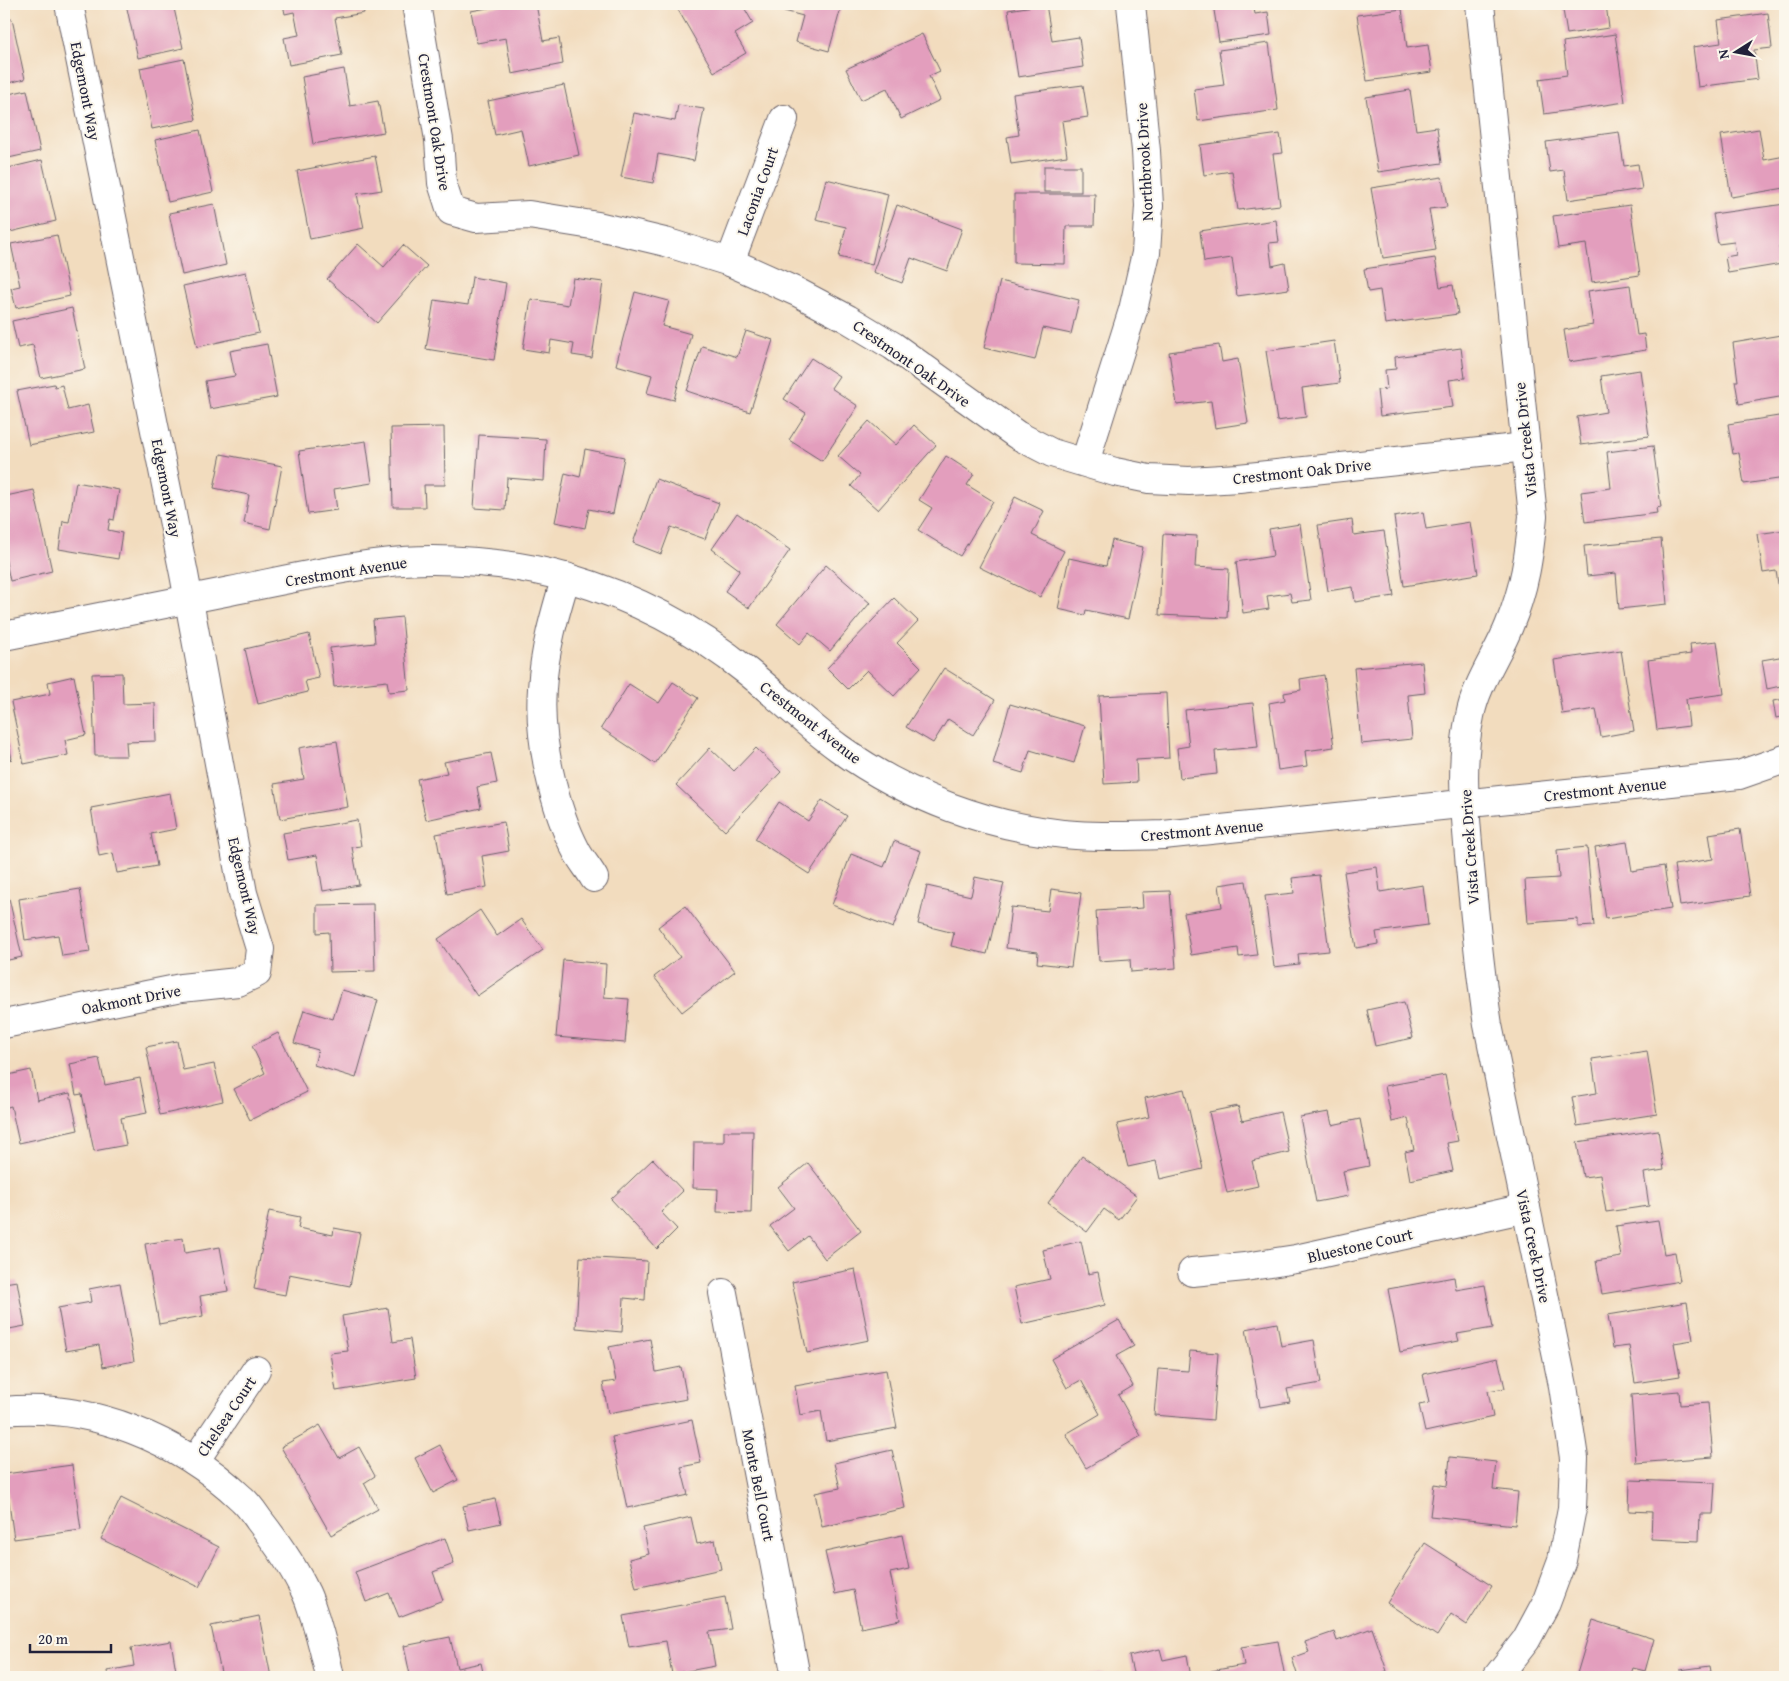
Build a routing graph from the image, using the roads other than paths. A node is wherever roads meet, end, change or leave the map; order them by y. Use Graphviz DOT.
graph roads {
  1 [pos="69,4"];
  2 [pos="416,4"];
  3 [pos="1131,4"];
  4 [pos="1480,4"];
  5 [pos="784,119"];
  6 [pos="730,262"];
  7 [pos="1526,447"];
  8 [pos="1085,462"];
  9 [pos="566,577"];
  10 [pos="189,598"];
  11 [pos="4,636"];
  12 [pos="1785,759"];
  13 [pos="1464,803"];
  14 [pos="594,878"];
  15 [pos="257,973"];
  16 [pos="4,1024"];
  17 [pos="1526,1208"];
  18 [pos="1192,1272"];
  19 [pos="723,1293"];
  20 [pos="256,1370"];
  21 [pos="4,1411"];
  22 [pos="195,1461"];
  23 [pos="330,1677"];
  24 [pos="796,1677"];
  25 [pos="1498,1677"];
  1 -- 10 [label="street, Edgemont Way"];
  2 -- 6 [label="street, Crestmont Oak Drive"];
  3 -- 8 [label="street, Northbrook Drive"];
  4 -- 7 [label="street, Vista Creek Drive"];
  5 -- 6 [label="street, Laconia Court"];
  6 -- 8 [label="street, Crestmont Oak Drive"];
  7 -- 8 [label="street, Crestmont Oak Drive"];
  7 -- 13 [label="street, Vista Creek Drive"];
  9 -- 10 [label="street, Crestmont Avenue"];
  9 -- 13 [label="street, Crestmont Avenue"];
  9 -- 14 [label="street"];
  10 -- 11 [label="street, Crestmont Avenue"];
  10 -- 15 [label="street, Edgemont Way"];
  12 -- 13 [label="street, Crestmont Avenue"];
  13 -- 17 [label="street, Vista Creek Drive"];
  15 -- 16 [label="street, Oakmont Drive"];
  17 -- 18 [label="street, Bluestone Court"];
  17 -- 25 [label="street, Vista Creek Drive"];
  19 -- 24 [label="street, Monte Bell Court"];
  20 -- 22 [label="street, Chelsea Court"];
  21 -- 22 [label="street"];
  22 -- 23 [label="street"];
}
